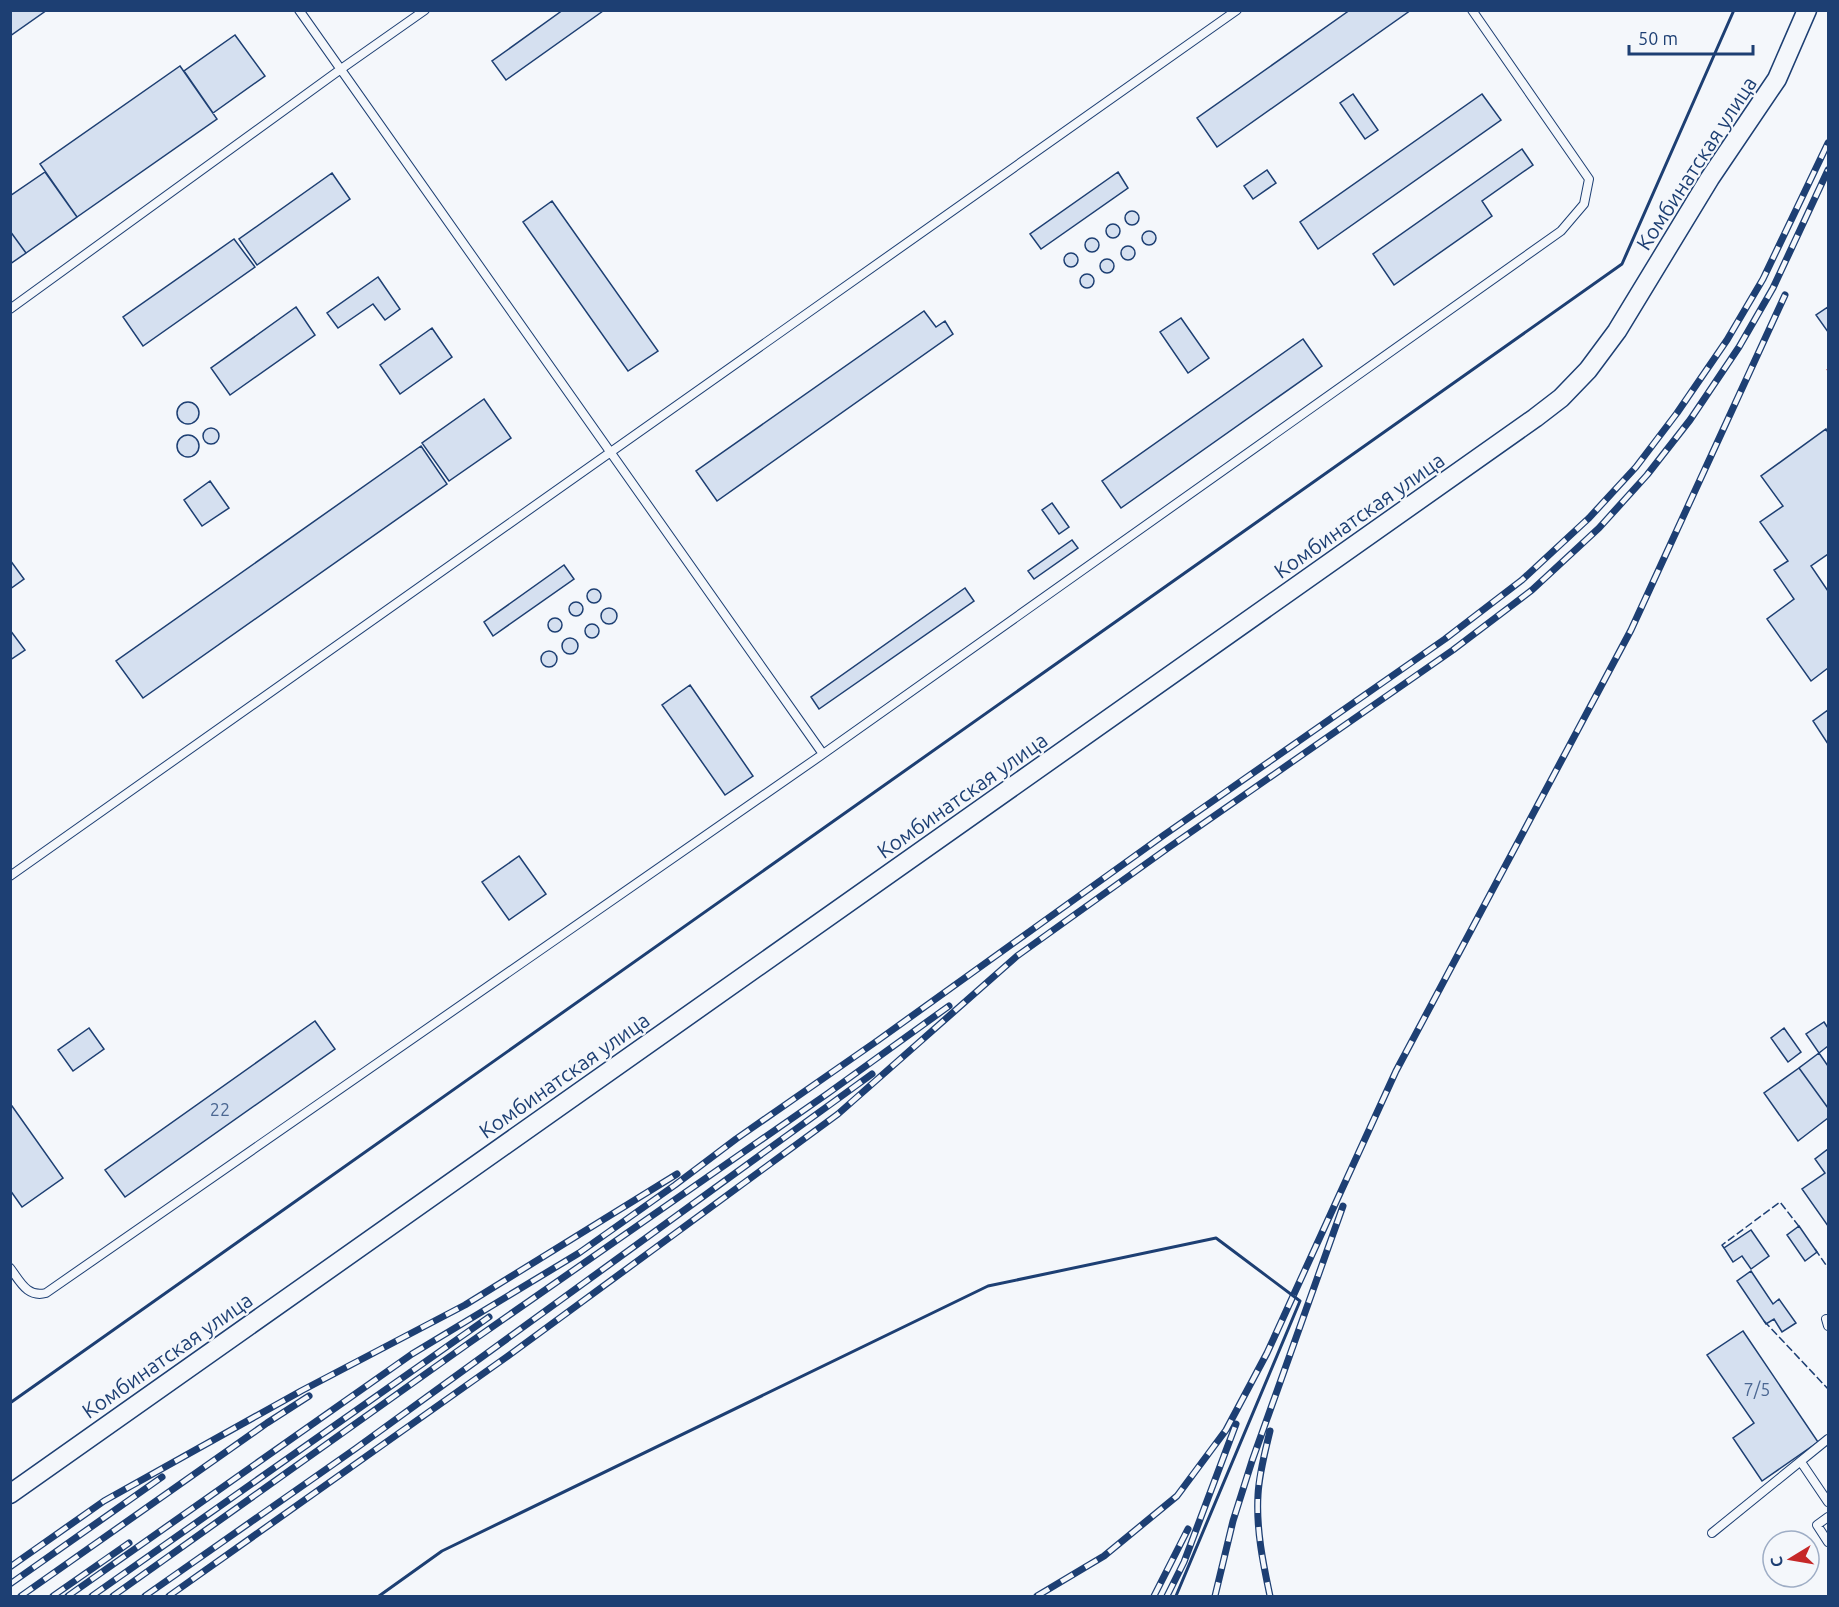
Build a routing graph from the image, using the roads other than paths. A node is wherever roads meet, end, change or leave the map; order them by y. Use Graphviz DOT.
graph roads {
  1 [pos="299,10"];
  2 [pos="425,10"];
  3 [pos="1237,10"];
  4 [pos="1472,10"];
  5 [pos="1807,10"];
  6 [pos="340,69"];
  7 [pos="10,309"];
  8 [pos="609,453"];
  9 [pos="823,754"];
  10 [pos="10,876"];
  11 [pos="10,1268"];
  12 [pos="1828,1439"];
  13 [pos="1801,1462"];
  14 [pos="10,1494"];
  15 [pos="1828,1502"];
  16 [pos="1828,1517"];
  17 [pos="1712,1533"];
  18 [pos="1828,1542"];
  1 -- 6 [label="lane"];
  2 -- 6 [label="lane"];
  3 -- 8 [label="lane"];
  4 -- 9 [label="lane"];
  5 -- 14 [label="street, Комбинатская улица"];
  6 -- 7 [label="lane"];
  6 -- 8 [label="lane"];
  8 -- 9 [label="lane"];
  8 -- 10 [label="lane"];
  9 -- 11 [label="lane"];
  12 -- 13 [label="lane"];
  13 -- 15 [label="lane"];
  13 -- 17 [label="lane"];
  16 -- 18 [label="lane"];
}
